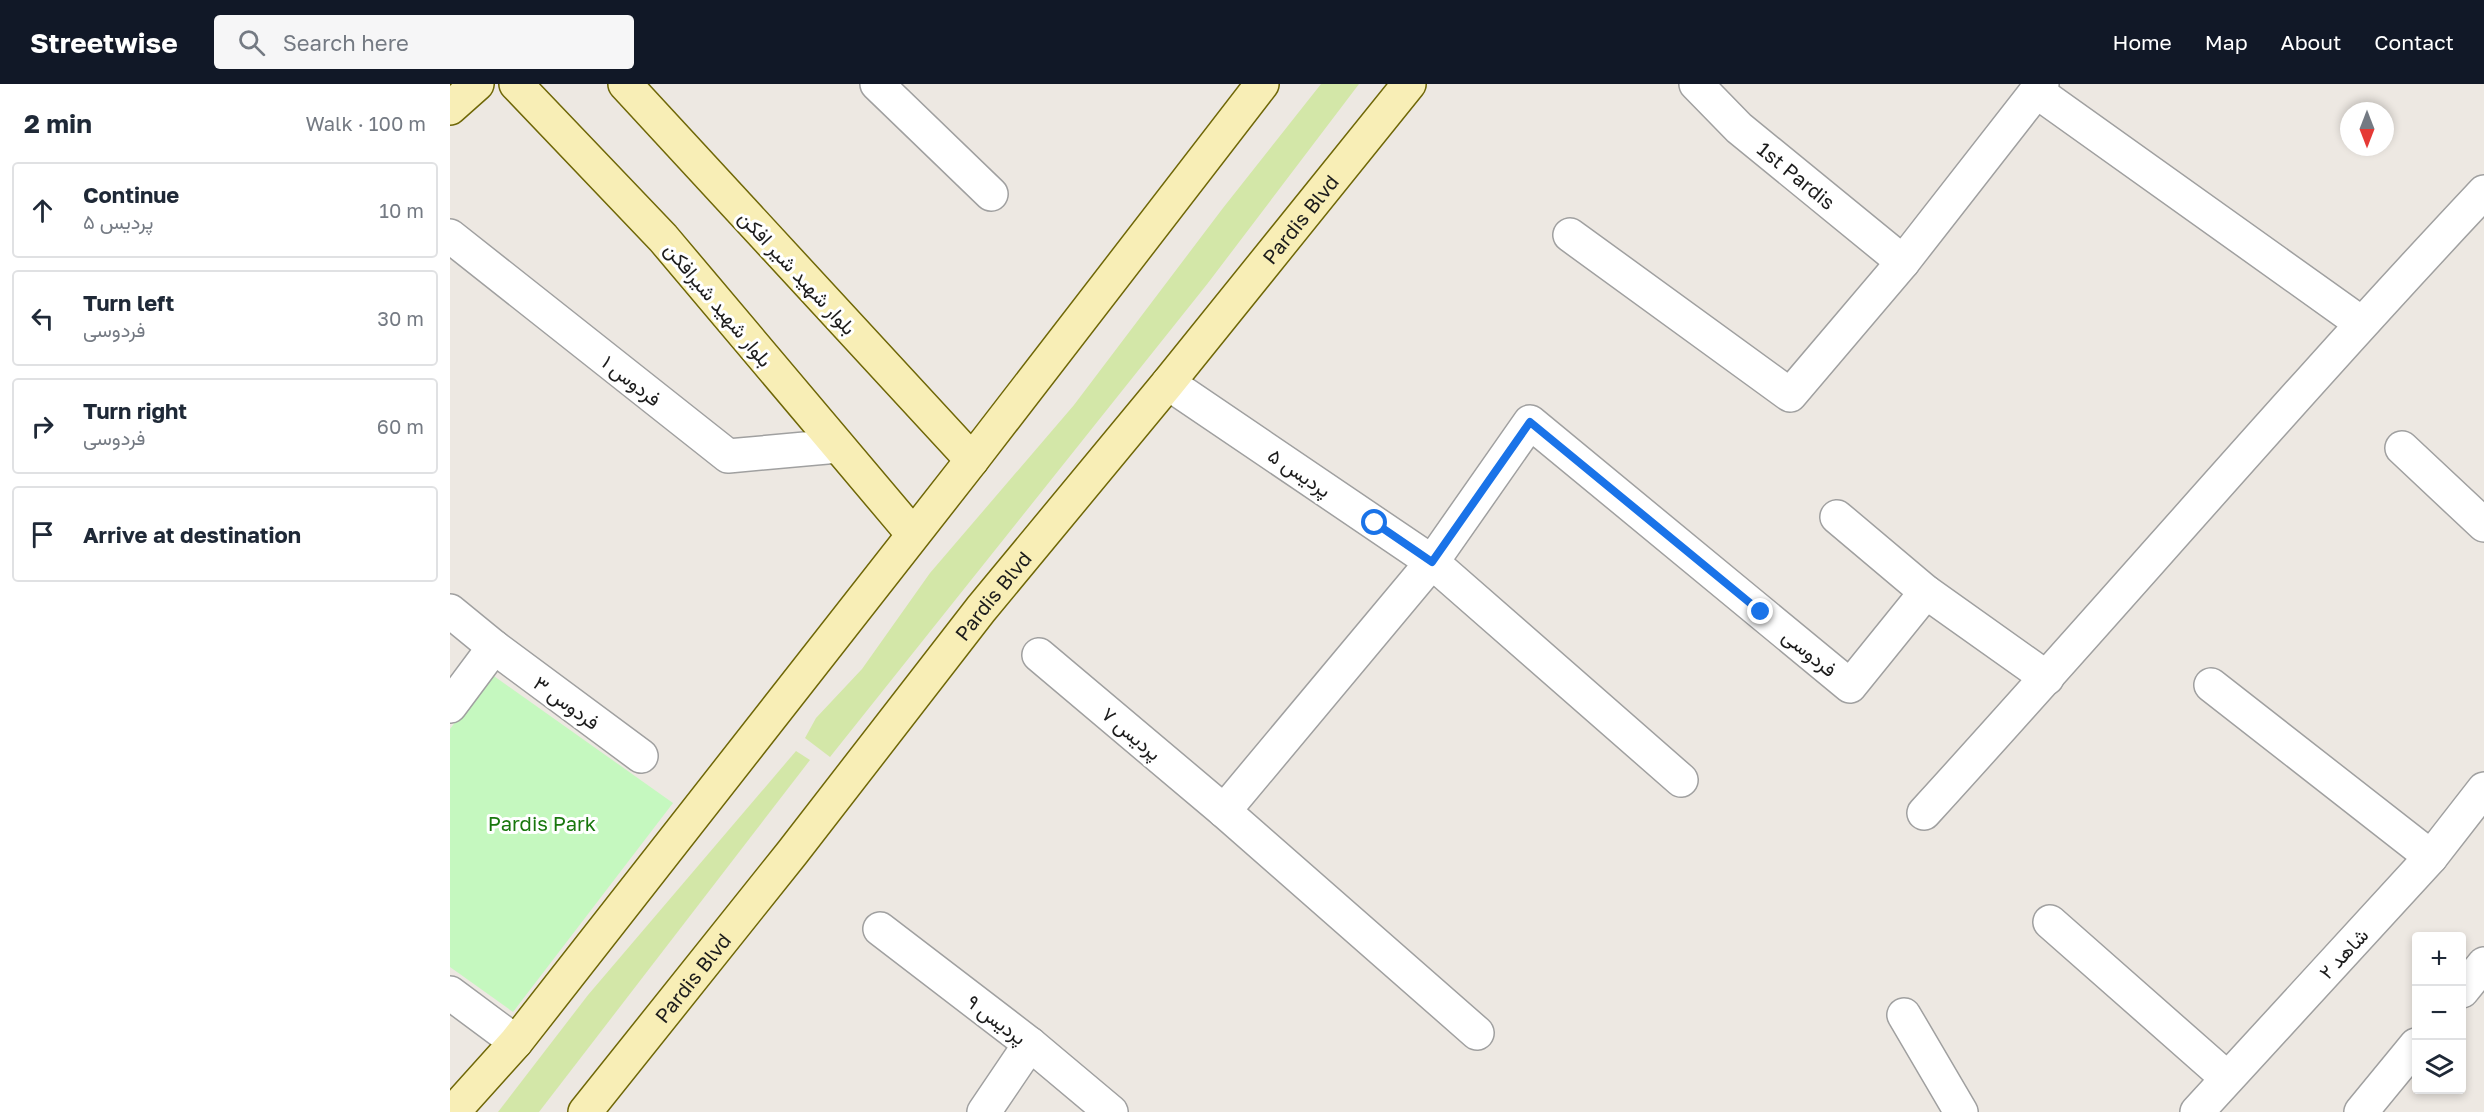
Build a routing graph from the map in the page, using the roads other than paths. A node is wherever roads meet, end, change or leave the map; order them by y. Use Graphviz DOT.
graph roads {
  1 [pos="477,84"];
  2 [pos="516,84"];
  3 [pos="625,84"];
  4 [pos="877,84"];
  5 [pos="1262,84"];
  6 [pos="1409,84"];
  7 [pos="1696,84"];
  8 [pos="2039,87"];
  9 [pos="450,108"];
  10 [pos="2484,192"];
  11 [pos="991,194"];
  12 [pos="1570,235"];
  13 [pos="450,236"];
  14 [pos="1903,262"];
  15 [pos="2361,323"];
  16 [pos="1168,383"];
  17 [pos="838,446"];
  18 [pos="2402,448"];
  19 [pos="972,460"];
  20 [pos="1837,517"];
  21 [pos="2484,525"];
  22 [pos="912,533"];
  23 [pos="1432,562"];
  24 [pos="1926,592"];
  25 [pos="450,611"];
  26 [pos="494,647"];
  27 [pos="1039,655"];
  28 [pos="2047,678"];
  29 [pos="2211,685"];
  30 [pos="450,706"];
  31 [pos="641,756"];
  32 [pos="1682,780"];
  33 [pos="2484,789"];
  34 [pos="1224,811"];
  35 [pos="1924,813"];
  36 [pos="2431,857"];
  37 [pos="2050,922"];
  38 [pos="880,929"];
  39 [pos="2484,964"];
  40 [pos="2466,986"];
  41 [pos="450,993"];
  42 [pos="1904,1015"];
  43 [pos="1477,1033"];
  44 [pos="516,1042"];
  45 [pos="1030,1044"];
  46 [pos="2412,1050"];
  47 [pos="2227,1078"];
  48 [pos="597,1108"];
  49 [pos="453,1112"];
  50 [pos="984,1112"];
  51 [pos="1110,1112"];
  52 [pos="1961,1112"];
  53 [pos="2197,1112"];
  54 [pos="2361,1112"];
  1 -- 9 [label="main road"];
  2 -- 17 [label="main road, بلوار شهید شیرافکن"];
  3 -- 19 [label="main road, بلوار شهید شیر افکن"];
  4 -- 11 [label="street"];
  5 -- 19 [label="main road"];
  6 -- 16 [label="main road, Pardis Blvd"];
  7 -- 14 [label="street, 1st Pardis"];
  8 -- 14 [label="street"];
  8 -- 15 [label="street"];
  10 -- 15 [label="street"];
  12 -- 14 [label="street"];
  13 -- 17 [label="street, فردوس ۱"];
  15 -- 28 [label="street"];
  16 -- 23 [label="street, پردیس ۵"];
  16 -- 48 [label="main road, Pardis Blvd"];
  17 -- 22 [label="main road, بلوار شهید شیرافکن"];
  18 -- 21 [label="street"];
  19 -- 22 [label="main road"];
  20 -- 24 [label="street"];
  22 -- 44 [label="main road"];
  23 -- 24 [label="street, فردوسی"];
  23 -- 32 [label="street, پردیس ۵"];
  23 -- 34 [label="street"];
  24 -- 28 [label="street"];
  25 -- 26 [label="street, فردوس ۳"];
  26 -- 30 [label="street"];
  26 -- 31 [label="street, فردوس ۳"];
  27 -- 34 [label="street, پردیس ۷"];
  28 -- 35 [label="street"];
  29 -- 36 [label="street"];
  33 -- 36 [label="street, شاهد ۲"];
  34 -- 43 [label="street, پردیس ۷"];
  36 -- 47 [label="street, شاهد ۲"];
  37 -- 47 [label="street"];
  38 -- 45 [label="street, پردیس ۹"];
  39 -- 40 [label="street"];
  41 -- 44 [label="street"];
  42 -- 52 [label="street"];
  44 -- 49 [label="main road"];
  45 -- 50 [label="street"];
  45 -- 51 [label="street, پردیس ۹"];
  46 -- 54 [label="street"];
  47 -- 53 [label="street, شاهد ۲"];
}
